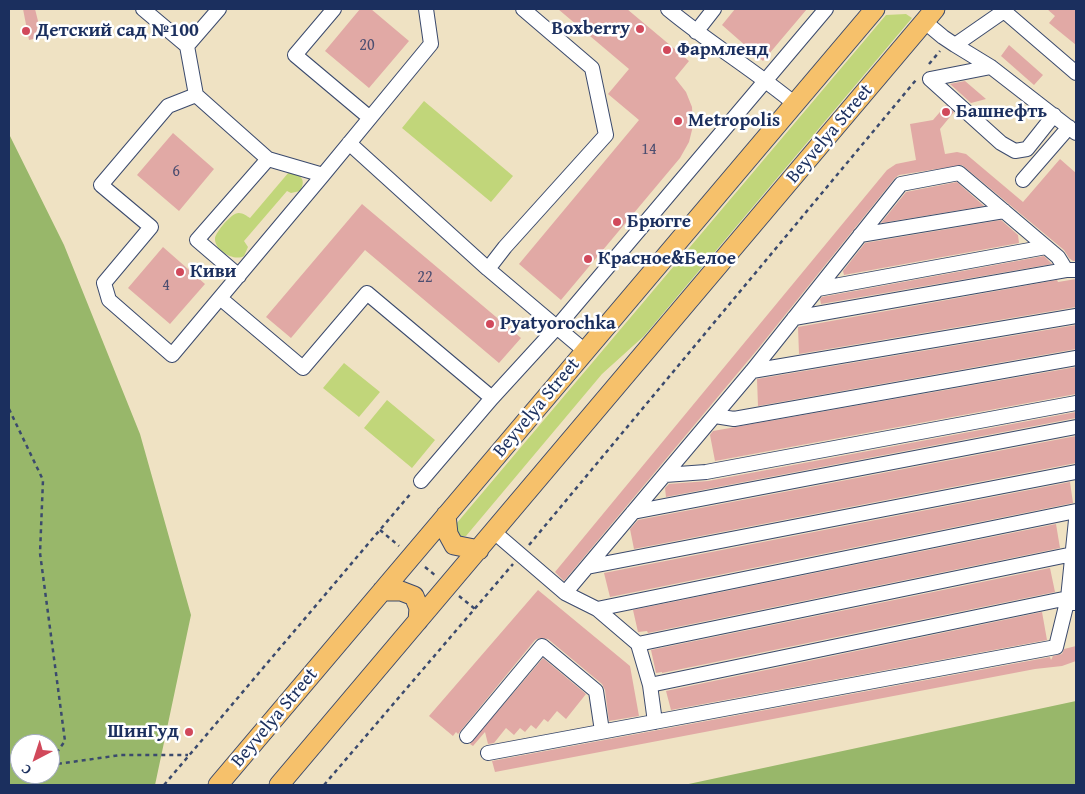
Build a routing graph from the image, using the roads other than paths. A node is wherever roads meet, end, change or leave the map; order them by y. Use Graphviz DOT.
graph roads {
  1 [pos="143,9"];
  2 [pos="218,9"];
  3 [pos="334,9"];
  4 [pos="426,9"];
  5 [pos="523,9"];
  6 [pos="668,9"];
  7 [pos="714,9"];
  8 [pos="826,9"];
  9 [pos="875,9"];
  10 [pos="1005,10"];
  11 [pos="930,15"];
  12 [pos="696,32"];
  13 [pos="952,43"];
  14 [pos="187,46"];
  15 [pos="991,67"];
  16 [pos="1076,73"];
  17 [pos="766,80"];
  18 [pos="196,95"];
  19 [pos="795,104"];
  20 [pos="1054,115"];
  21 [pos="370,118"];
  22 [pos="1072,130"];
  23 [pos="349,142"];
  24 [pos="268,158"];
  25 [pos="324,175"];
  26 [pos="1023,180"];
  27 [pos="1004,211"];
  28 [pos="860,235"];
  29 [pos="1046,247"];
  30 [pos="488,269"];
  31 [pos="1071,270"];
  32 [pos="239,276"];
  33 [pos="818,289"];
  34 [pos="220,298"];
  35 [pos="1076,316"];
  36 [pos="794,318"];
  37 [pos="557,327"];
  38 [pos="585,351"];
  39 [pos="1076,358"];
  40 [pos="752,371"];
  41 [pos="492,398"];
  42 [pos="1076,403"];
  43 [pos="715,416"];
  44 [pos="1076,427"];
  45 [pos="1076,472"];
  46 [pos="664,475"];
  47 [pos="421,481"];
  48 [pos="1076,511"];
  49 [pos="633,512"];
  50 [pos="446,515"];
  51 [pos="1076,520"];
  52 [pos="494,532"];
  53 [pos="1076,536"];
  54 [pos="479,550"];
  55 [pos="1073,554"];
  56 [pos="587,567"];
  57 [pos="382,591"];
  58 [pos="565,594"];
  59 [pos="1072,602"];
  60 [pos="597,609"];
  61 [pos="418,621"];
  62 [pos="638,644"];
  63 [pos="650,685"];
  64 [pos="655,722"];
  65 [pos="602,731"];
  66 [pos="467,736"];
  67 [pos="488,753"];
  68 [pos="218,785"];
  69 [pos="279,785"];
  1 -- 14 [label="street"];
  2 -- 14 [label="street"];
  3 -- 21 [label="street"];
  4 -- 21 [label="street"];
  5 -- 30 [label="street"];
  6 -- 12 [label="street"];
  7 -- 12 [label="street"];
  8 -- 17 [label="street"];
  9 -- 19 [label="main road, Beyvelya Street"];
  10 -- 13 [label="street"];
  10 -- 16 [label="street"];
  11 -- 13 [label="street"];
  11 -- 52 [label="main road, Beyvelya Street"];
  12 -- 17 [label="street"];
  13 -- 15 [label="street"];
  14 -- 18 [label="street"];
  15 -- 20 [label="street"];
  15 -- 20 [label="street"];
  17 -- 19 [label="street"];
  17 -- 37 [label="street"];
  18 -- 24 [label="street"];
  18 -- 34 [label="street"];
  19 -- 38 [label="main road, Beyvelya Street"];
  20 -- 22 [label="street"];
  21 -- 23 [label="street"];
  22 -- 26 [label="street"];
  23 -- 25 [label="street"];
  23 -- 30 [label="street"];
  24 -- 25 [label="street"];
  24 -- 32 [label="street"];
  25 -- 32 [label="street"];
  27 -- 28 [label="street"];
  27 -- 28 [label="street"];
  27 -- 29 [label="street"];
  28 -- 33 [label="street"];
  29 -- 31 [label="street"];
  29 -- 33 [label="street"];
  30 -- 37 [label="street"];
  31 -- 36 [label="street"];
  32 -- 34 [label="street"];
  33 -- 36 [label="street"];
  34 -- 41 [label="street"];
  35 -- 40 [label="street"];
  36 -- 40 [label="street"];
  37 -- 38 [label="street"];
  37 -- 41 [label="street"];
  38 -- 50 [label="main road, Beyvelya Street"];
  39 -- 43 [label="street"];
  40 -- 43 [label="street"];
  41 -- 47 [label="street"];
  42 -- 46 [label="street"];
  43 -- 46 [label="street"];
  44 -- 49 [label="street"];
  45 -- 56 [label="street"];
  46 -- 49 [label="street"];
  48 -- 60 [label="street"];
  49 -- 56 [label="street"];
  50 -- 54 [label="main road"];
  50 -- 57 [label="main road, Beyvelya Street"];
  51 -- 53 [label="street"];
  52 -- 54 [label="main road, Beyvelya Street"];
  52 -- 58 [label="street"];
  53 -- 55 [label="street"];
  54 -- 61 [label="main road, Beyvelya Street"];
  55 -- 59 [label="street"];
  55 -- 62 [label="street"];
  56 -- 58 [label="street"];
  57 -- 61 [label="main road"];
  57 -- 68 [label="main road, Beyvelya Street"];
  58 -- 60 [label="street"];
  59 -- 63 [label="street"];
  59 -- 64 [label="street"];
  60 -- 62 [label="street"];
  61 -- 69 [label="main road, Beyvelya Street"];
  62 -- 63 [label="street"];
  63 -- 64 [label="street"];
  64 -- 65 [label="street"];
  65 -- 66 [label="street"];
  65 -- 67 [label="street"];
}
